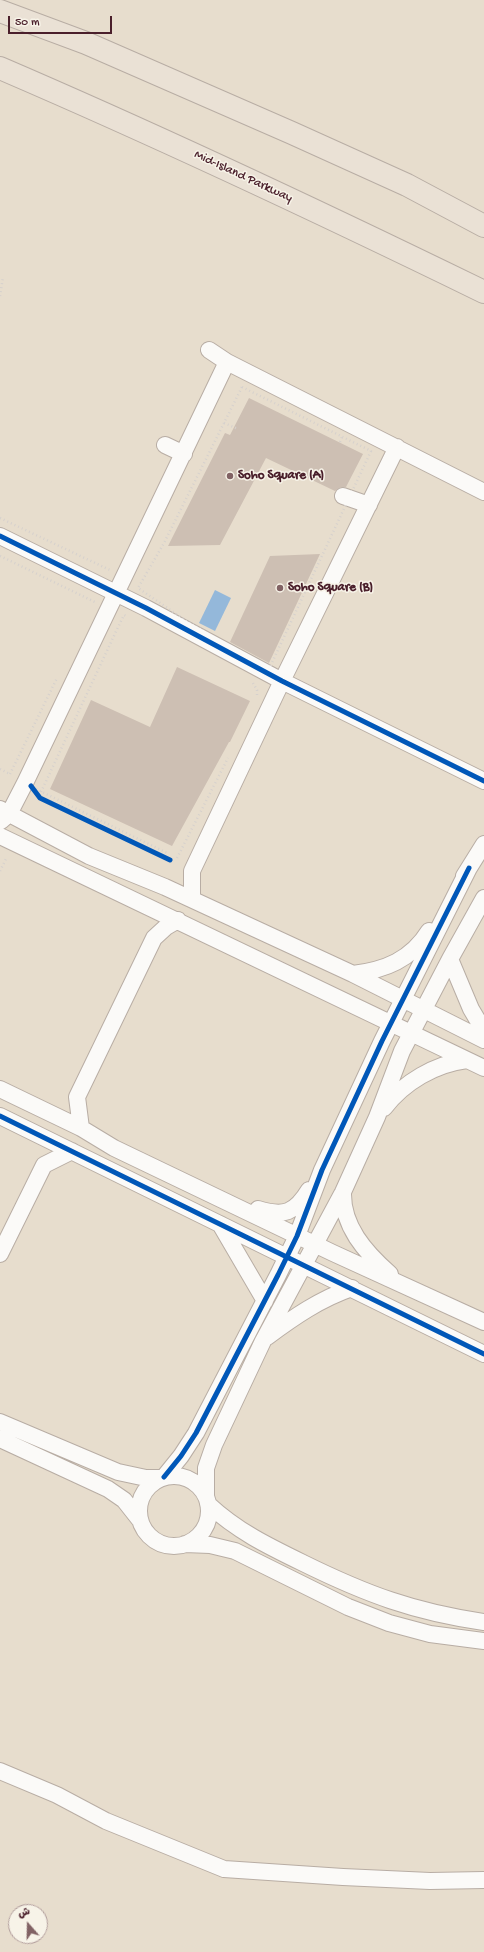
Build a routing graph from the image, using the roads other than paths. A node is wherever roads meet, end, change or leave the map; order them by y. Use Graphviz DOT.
graph roads {
  1 [pos="0,11"];
  2 [pos="0,68"];
  3 [pos="484,226"];
  4 [pos="484,292"];
  5 [pos="209,350"];
  6 [pos="227,362"];
  7 [pos="165,445"];
  8 [pos="397,448"];
  9 [pos="184,454"];
  10 [pos="484,492"];
  11 [pos="345,497"];
  12 [pos="369,505"];
  13 [pos="0,536"];
  14 [pos="117,594"];
  15 [pos="282,681"];
  16 [pos="484,781"];
  17 [pos="3,814"];
  18 [pos="0,835"];
  19 [pos="484,844"];
  20 [pos="90,856"];
  21 [pos="469,868"];
  22 [pos="192,871"];
  23 [pos="165,887"];
  24 [pos="484,898"];
  25 [pos="192,899"];
  26 [pos="150,906"];
  27 [pos="178,920"];
  28 [pos="154,938"];
  29 [pos="450,959"];
  30 [pos="353,974"];
  31 [pos="404,1001"];
  32 [pos="424,1010"];
  33 [pos="391,1022"];
  34 [pos="484,1031"];
  35 [pos="411,1033"];
  36 [pos="484,1040"];
  37 [pos="468,1060"];
  38 [pos="484,1068"];
  39 [pos="0,1089"];
  40 [pos="77,1097"];
  41 [pos="50,1112"];
  42 [pos="0,1116"];
  43 [pos="377,1117"];
  44 [pos="81,1128"];
  45 [pos="36,1134"];
  46 [pos="72,1151"];
  47 [pos="44,1165"];
  48 [pos="322,1170"];
  49 [pos="343,1192"];
  50 [pos="218,1198"];
  51 [pos="220,1224"];
  52 [pos="297,1236"];
  53 [pos="315,1244"];
  54 [pos="0,1254"];
  55 [pos="286,1256"];
  56 [pos="304,1264"];
  57 [pos="352,1288"];
  58 [pos="410,1288"];
  59 [pos="265,1300"];
  60 [pos="484,1322"];
  61 [pos="263,1341"];
  62 [pos="484,1354"];
  63 [pos="0,1422"];
  64 [pos="0,1439"];
  65 [pos="162,1477"];
  66 [pos="207,1500"];
  67 [pos="139,1520"];
  68 [pos="185,1544"];
  69 [pos="484,1622"];
  70 [pos="484,1641"];
  71 [pos="0,1771"];
  72 [pos="484,1880"];
  1 -- 3 [label="highway"];
  2 -- 4 [label="highway, Mid-Island Parkway"];
  5 -- 6 [label="street"];
  6 -- 8 [label="street"];
  6 -- 9 [label="street"];
  7 -- 9 [label="street"];
  8 -- 10 [label="street"];
  8 -- 12 [label="street"];
  9 -- 14 [label="street"];
  11 -- 12 [label="street"];
  12 -- 15 [label="street"];
  13 -- 14 [label="street"];
  14 -- 15 [label="street"];
  14 -- 17 [label="street"];
  15 -- 16 [label="street"];
  15 -- 22 [label="street"];
  17 -- 20 [label="street"];
  18 -- 20 [label="street"];
  18 -- 26 [label="street"];
  19 -- 21 [label="street"];
  20 -- 23 [label="street"];
  21 -- 30 [label="street"];
  21 -- 31 [label="street"];
  22 -- 23 [label="street"];
  22 -- 25 [label="street"];
  23 -- 25 [label="street"];
  24 -- 29 [label="street"];
  25 -- 30 [label="street"];
  26 -- 27 [label="street"];
  26 -- 28 [label="street"];
  27 -- 28 [label="street"];
  27 -- 33 [label="street"];
  28 -- 40 [label="street"];
  29 -- 32 [label="street"];
  29 -- 34 [label="street"];
  30 -- 31 [label="street"];
  31 -- 32 [label="street"];
  31 -- 33 [label="street"];
  32 -- 35 [label="street"];
  32 -- 36 [label="street"];
  33 -- 35 [label="street"];
  33 -- 48 [label="street"];
  35 -- 37 [label="street"];
  35 -- 43 [label="street"];
  37 -- 38 [label="street"];
  37 -- 43 [label="street"];
  39 -- 41 [label="street"];
  40 -- 41 [label="street"];
  40 -- 44 [label="street"];
  41 -- 44 [label="street"];
  42 -- 45 [label="street"];
  43 -- 49 [label="street"];
  44 -- 50 [label="street"];
  45 -- 46 [label="street"];
  45 -- 47 [label="street"];
  46 -- 47 [label="street"];
  46 -- 51 [label="street"];
  47 -- 54 [label="street"];
  48 -- 50 [label="street"];
  48 -- 52 [label="street"];
  49 -- 53 [label="street"];
  49 -- 58 [label="street"];
  50 -- 52 [label="street"];
  51 -- 55 [label="street"];
  51 -- 59 [label="street"];
  52 -- 53 [label="street"];
  52 -- 55 [label="street"];
  53 -- 56 [label="street"];
  53 -- 58 [label="street"];
  55 -- 56 [label="street"];
  55 -- 59 [label="street"];
  56 -- 57 [label="street"];
  56 -- 61 [label="street"];
  57 -- 61 [label="street"];
  57 -- 62 [label="street"];
  58 -- 60 [label="street"];
  59 -- 65 [label="street"];
  61 -- 66 [label="street"];
  63 -- 65 [label="street"];
  64 -- 67 [label="street"];
  65 -- 66 [label="street"];
  65 -- 67 [label="street"];
  66 -- 68 [label="street"];
  66 -- 69 [label="street"];
  67 -- 68 [label="street"];
  68 -- 70 [label="street"];
  71 -- 72 [label="street"];
}
